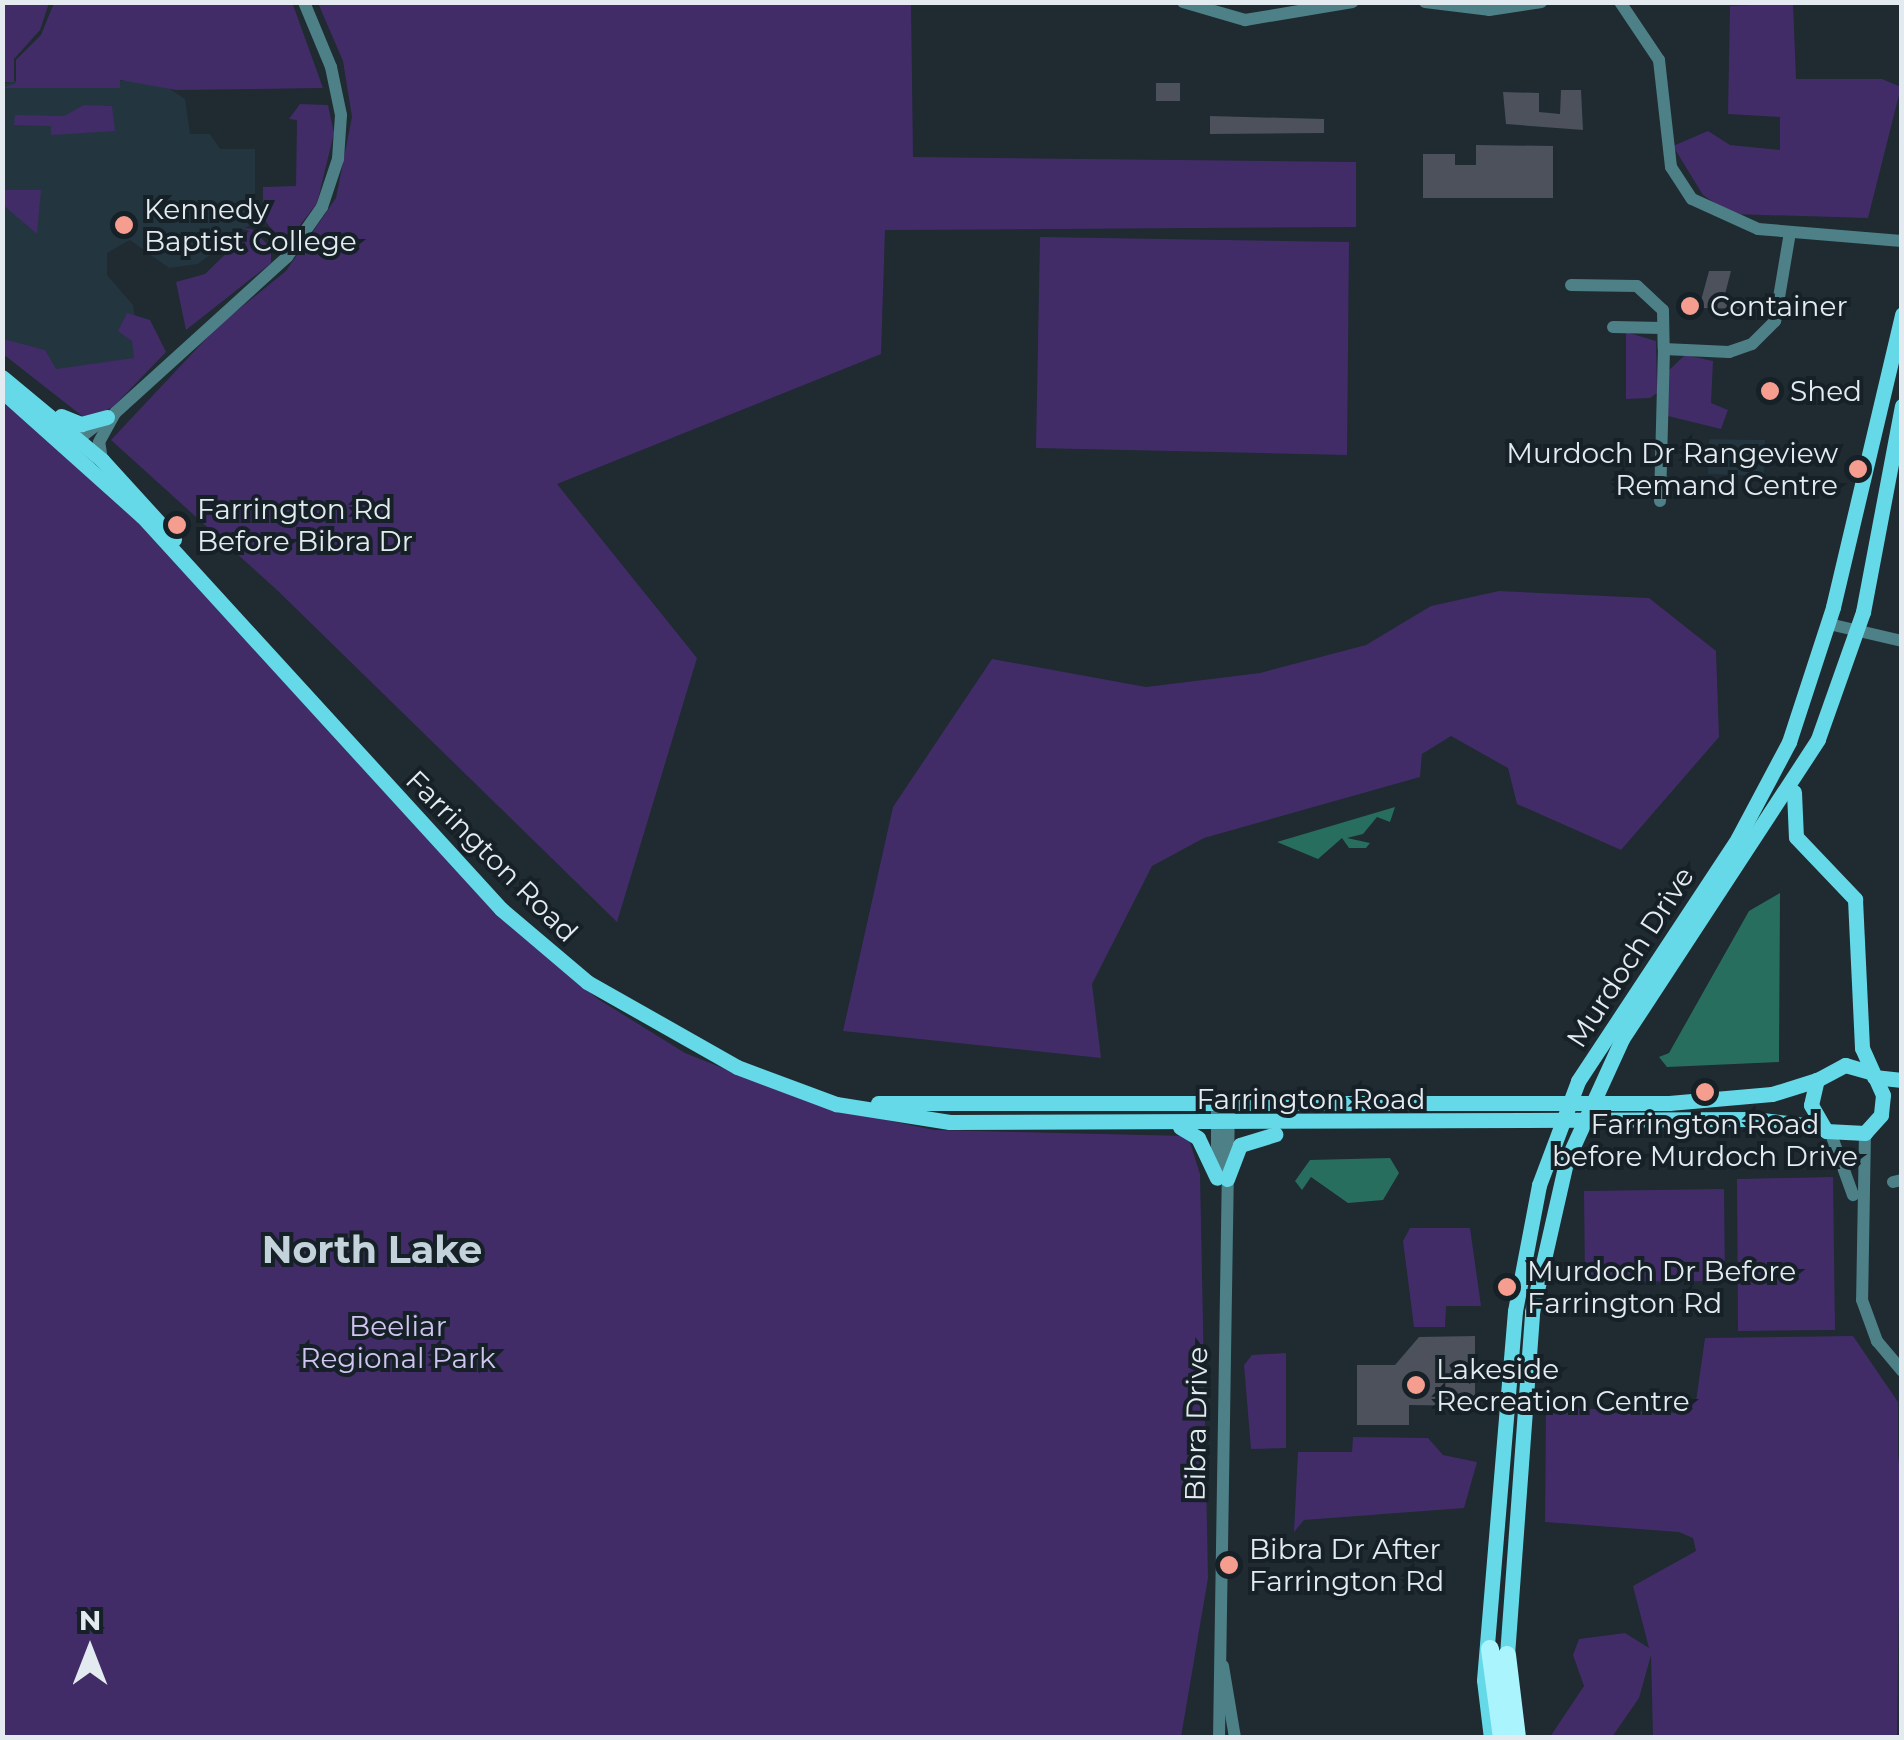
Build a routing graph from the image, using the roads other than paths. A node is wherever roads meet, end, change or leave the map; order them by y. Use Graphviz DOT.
graph roads {
  1 [pos="304,2"];
  2 [pos="1183,2"];
  3 [pos="1352,2"];
  4 [pos="1424,2"];
  5 [pos="1541,2"];
  6 [pos="1620,2"];
  7 [pos="1790,232"];
  8 [pos="1902,241"];
  9 [pos="1571,285"];
  10 [pos="1902,314"];
  11 [pos="1613,327"];
  12 [pos="1663,328"];
  13 [pos="1664,350"];
  14 [pos="2,373"];
  15 [pos="2,392"];
  16 [pos="1902,406"];
  17 [pos="28,412"];
  18 [pos="111,415"];
  19 [pos="89,436"];
  20 [pos="1660,500"];
  21 [pos="147,523"];
  22 [pos="201,580"];
  23 [pos="1829,624"];
  24 [pos="1856,632"];
  25 [pos="1902,640"];
  26 [pos="1797,778"];
  27 [pos="1872,1075"];
  28 [pos="1817,1080"];
  29 [pos="1902,1080"];
  30 [pos="805,1091"];
  31 [pos="1223,1104"];
  32 [pos="1411,1104"];
  33 [pos="1902,1107"];
  34 [pos="1368,1124"];
  35 [pos="1484,1124"];
  36 [pos="1176,1125"];
  37 [pos="1223,1125"];
  38 [pos="1870,1129"];
  39 [pos="1826,1131"];
  40 [pos="1222,1178"];
  41 [pos="1858,1227"];
  42 [pos="1902,1372"];
  43 [pos="1219,1649"];
  44 [pos="1498,1652"];
  45 [pos="1219,1738"];
  46 [pos="1235,1738"];
  47 [pos="1491,1738"];
  48 [pos="1502,1738"];
  49 [pos="1517,1738"];
  1 -- 18 [label="street"];
  2 -- 3 [label="street"];
  4 -- 5 [label="street"];
  6 -- 7 [label="street"];
  7 -- 8 [label="street"];
  7 -- 13 [label="street"];
  9 -- 12 [label="street"];
  10 -- 23 [label="main road, Murdoch Drive"];
  11 -- 12 [label="street"];
  12 -- 13 [label="street"];
  13 -- 20 [label="street"];
  14 -- 18 [label="main road"];
  14 -- 19 [label="main road, Farrington Road"];
  15 -- 17 [label="main road, Farrington Road"];
  16 -- 24 [label="main road, Murdoch Drive"];
  17 -- 19 [label="main road"];
  17 -- 21 [label="main road, Farrington Road"];
  18 -- 19 [label="street"];
  19 -- 21 [label="main road"];
  19 -- 22 [label="main road, Farrington Road"];
  21 -- 22 [label="main road, Farrington Road"];
  22 -- 30 [label="main road, Farrington Road"];
  23 -- 24 [label="street"];
  23 -- 44 [label="main road, Murdoch Drive"];
  24 -- 25 [label="street"];
  24 -- 26 [label="main road, Murdoch Drive"];
  26 -- 27 [label="main road"];
  26 -- 44 [label="main road, Murdoch Drive"];
  27 -- 28 [label="main road"];
  27 -- 29 [label="main road"];
  27 -- 38 [label="main road"];
  28 -- 32 [label="main road, Farrington Road"];
  28 -- 39 [label="main road"];
  30 -- 31 [label="main road, Farrington Road"];
  30 -- 36 [label="main road, Farrington Road"];
  31 -- 32 [label="main road, Farrington Road"];
  31 -- 37 [label="street, Bibra Drive"];
  32 -- 35 [label="main road"];
  33 -- 38 [label="main road"];
  34 -- 35 [label="main road, Farrington Road"];
  34 -- 37 [label="main road, Farrington Road"];
  34 -- 40 [label="main road"];
  35 -- 39 [label="main road, Farrington Road"];
  36 -- 37 [label="main road, Farrington Road"];
  36 -- 40 [label="main road"];
  37 -- 40 [label="street, Bibra Drive"];
  38 -- 39 [label="main road"];
  38 -- 41 [label="street"];
  39 -- 41 [label="street"];
  40 -- 43 [label="street, Bibra Drive"];
  41 -- 42 [label="street"];
  43 -- 45 [label="street, Bibra Drive"];
  43 -- 46 [label="street, Bibra Drive"];
  44 -- 47 [label="main road"];
  44 -- 48 [label="highway"];
  44 -- 49 [label="highway"];
}
